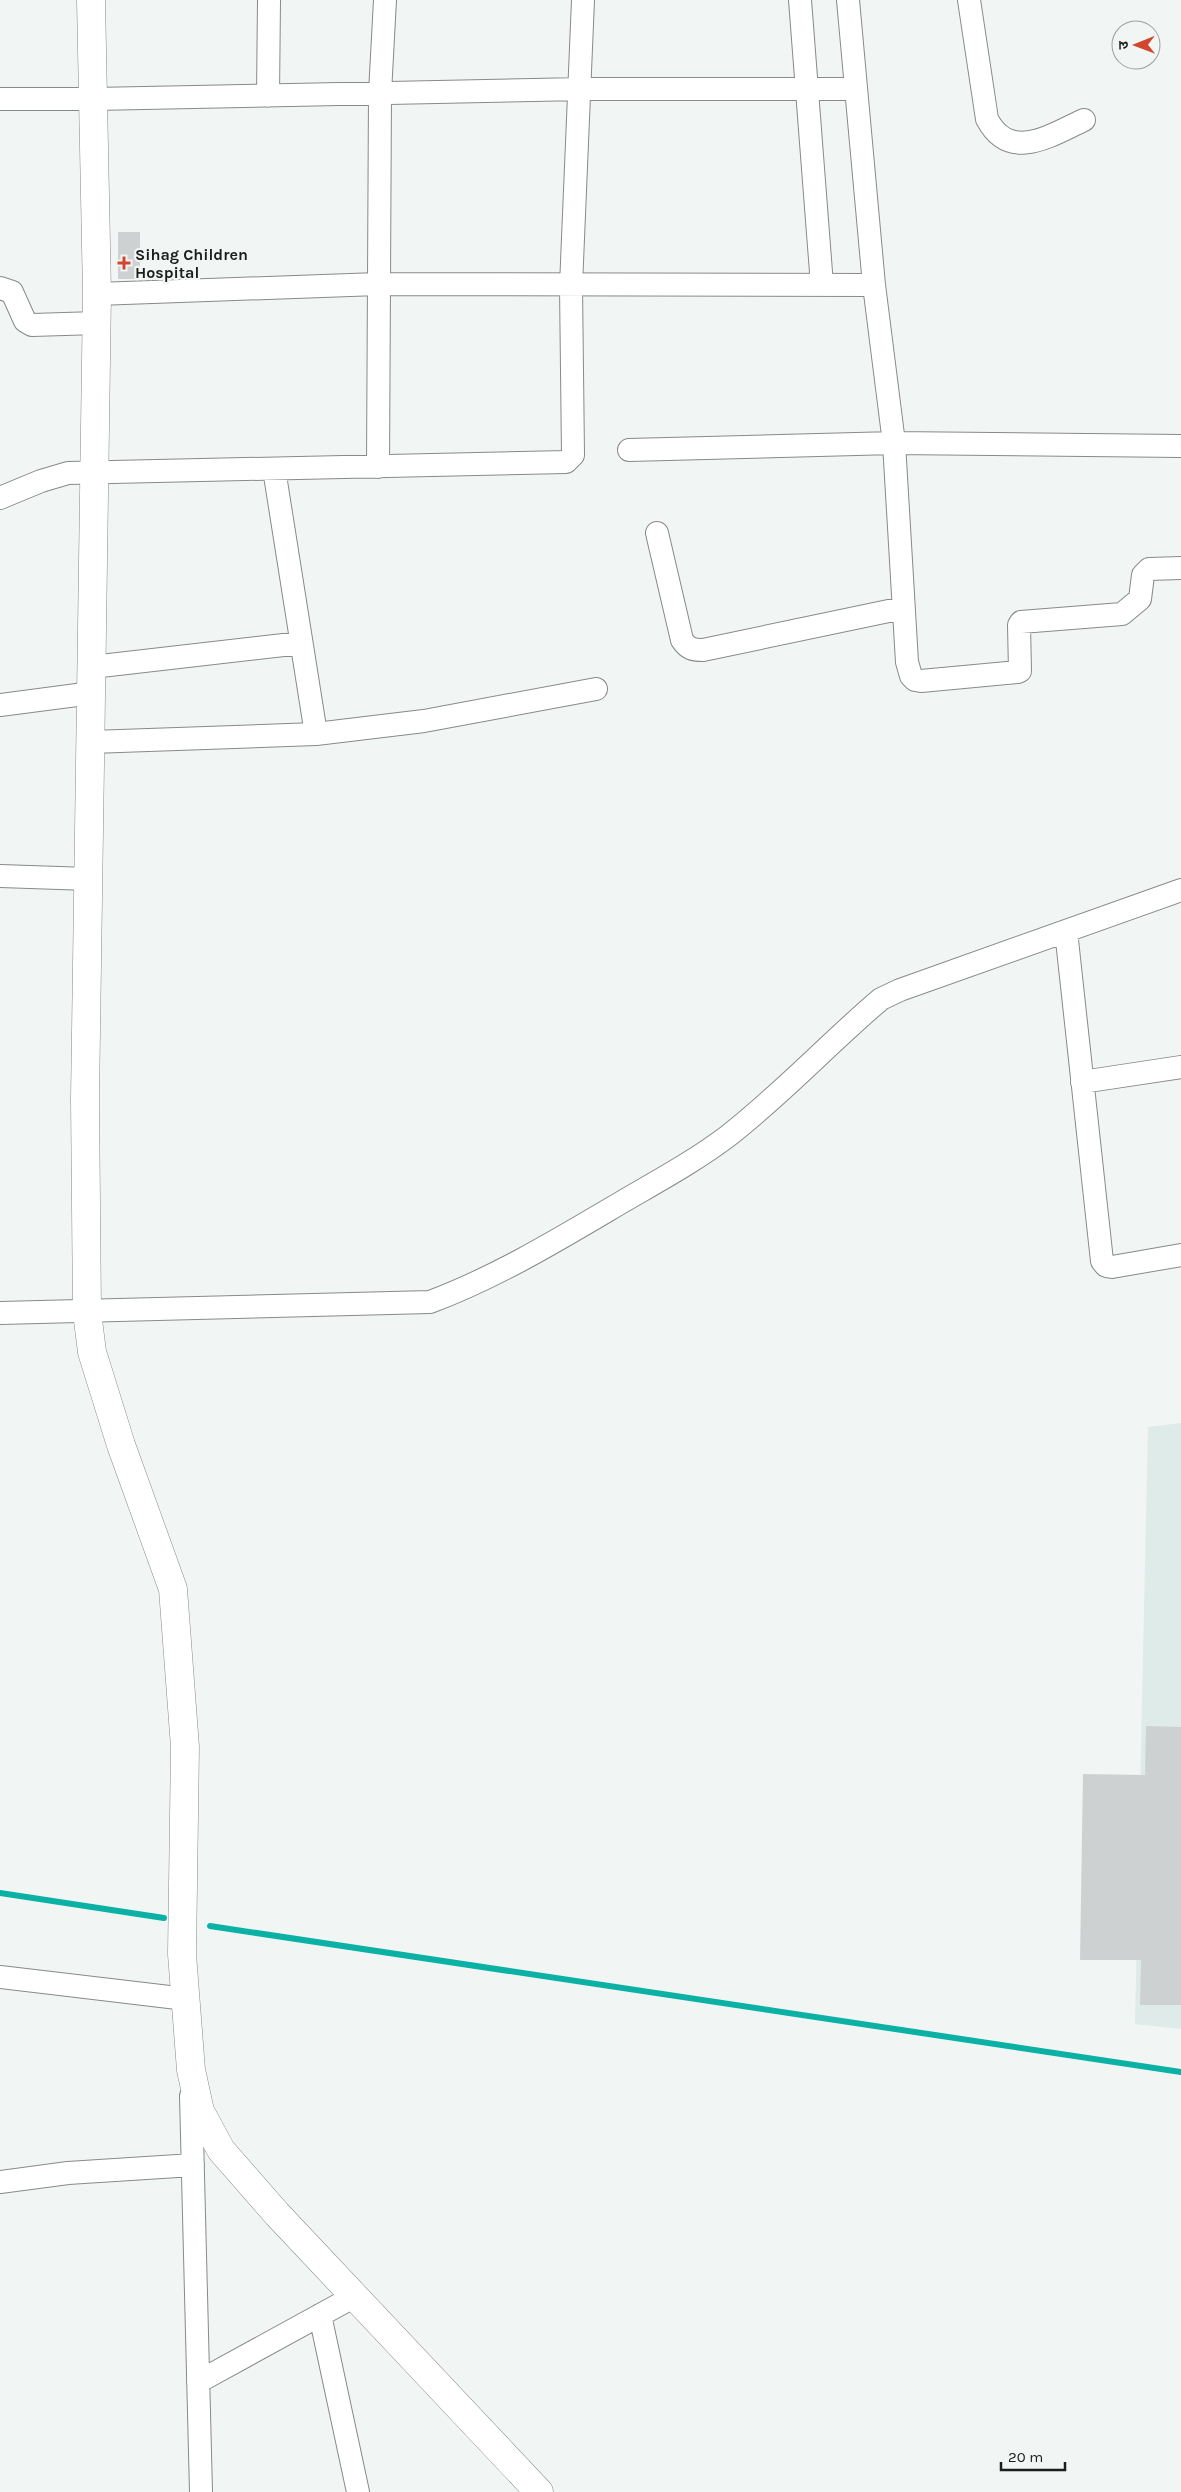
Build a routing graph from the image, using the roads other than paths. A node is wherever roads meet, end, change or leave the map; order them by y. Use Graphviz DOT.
graph roads {
  1 [pos="91,0"];
  2 [pos="269,0"];
  3 [pos="384,0"];
  4 [pos="583,0"];
  5 [pos="800,0"];
  6 [pos="848,0"];
  7 [pos="969,0"];
  8 [pos="581,89"];
  9 [pos="856,89"];
  10 [pos="807,90"];
  11 [pos="380,94"];
  12 [pos="268,96"];
  13 [pos="0,99"];
  14 [pos="94,99"];
  15 [pos="1084,120"];
  16 [pos="378,284"];
  17 [pos="571,286"];
  18 [pos="822,286"];
  19 [pos="874,286"];
  20 [pos="0,288"];
  21 [pos="97,294"];
  22 [pos="97,323"];
  23 [pos="894,444"];
  24 [pos="1181,446"];
  25 [pos="629,450"];
  26 [pos="378,467"];
  27 [pos="274,469"];
  28 [pos="94,472"];
  29 [pos="0,498"];
  30 [pos="657,532"];
  31 [pos="1181,568"];
  32 [pos="903,608"];
  33 [pos="301,643"];
  34 [pos="92,680"];
  35 [pos="596,690"];
  36 [pos="0,705"];
  37 [pos="316,734"];
  38 [pos="91,742"];
  39 [pos="0,876"];
  40 [pos="88,879"];
  41 [pos="1181,890"];
  42 [pos="1066,931"];
  43 [pos="1181,1067"];
  44 [pos="1082,1082"];
  45 [pos="1181,1255"];
  46 [pos="87,1312"];
  47 [pos="0,1313"];
  48 [pos="0,1977"];
  49 [pos="186,1999"];
  50 [pos="191,2070"];
  51 [pos="193,2165"];
  52 [pos="0,2182"];
  53 [pos="355,2296"];
  54 [pos="320,2315"];
  55 [pos="198,2382"];
  56 [pos="200,2492"];
  57 [pos="358,2492"];
  58 [pos="539,2492"];
  1 -- 14 [label="street"];
  2 -- 12 [label="street"];
  3 -- 11 [label="street"];
  4 -- 8 [label="street"];
  5 -- 10 [label="street"];
  6 -- 9 [label="street"];
  7 -- 15 [label="street"];
  8 -- 10 [label="street"];
  8 -- 11 [label="street"];
  8 -- 17 [label="street"];
  9 -- 10 [label="street"];
  9 -- 19 [label="street"];
  10 -- 18 [label="street"];
  11 -- 12 [label="street"];
  11 -- 16 [label="street"];
  12 -- 14 [label="street"];
  13 -- 14 [label="street"];
  14 -- 21 [label="street"];
  16 -- 17 [label="street"];
  16 -- 21 [label="street"];
  16 -- 26 [label="street"];
  17 -- 18 [label="street"];
  17 -- 26 [label="street"];
  18 -- 19 [label="street"];
  19 -- 23 [label="street"];
  20 -- 22 [label="street"];
  21 -- 22 [label="street"];
  22 -- 28 [label="street"];
  23 -- 24 [label="street"];
  23 -- 25 [label="street"];
  23 -- 32 [label="street"];
  26 -- 27 [label="street"];
  27 -- 28 [label="street"];
  27 -- 33 [label="street"];
  28 -- 29 [label="street"];
  28 -- 34 [label="street"];
  30 -- 32 [label="street"];
  31 -- 32 [label="street"];
  33 -- 34 [label="street"];
  33 -- 37 [label="street"];
  34 -- 36 [label="street"];
  34 -- 38 [label="street"];
  35 -- 37 [label="street"];
  37 -- 38 [label="street"];
  38 -- 40 [label="street"];
  39 -- 40 [label="street"];
  40 -- 46 [label="street"];
  41 -- 42 [label="street"];
  42 -- 44 [label="street"];
  42 -- 46 [label="street"];
  43 -- 44 [label="street"];
  44 -- 45 [label="street"];
  46 -- 47 [label="street"];
  46 -- 49 [label="street"];
  48 -- 49 [label="street"];
  49 -- 50 [label="street"];
  50 -- 51 [label="street"];
  50 -- 53 [label="street"];
  51 -- 52 [label="street"];
  51 -- 55 [label="street"];
  53 -- 54 [label="street"];
  53 -- 58 [label="street"];
  54 -- 55 [label="street"];
  54 -- 57 [label="street"];
  55 -- 56 [label="street"];
}
